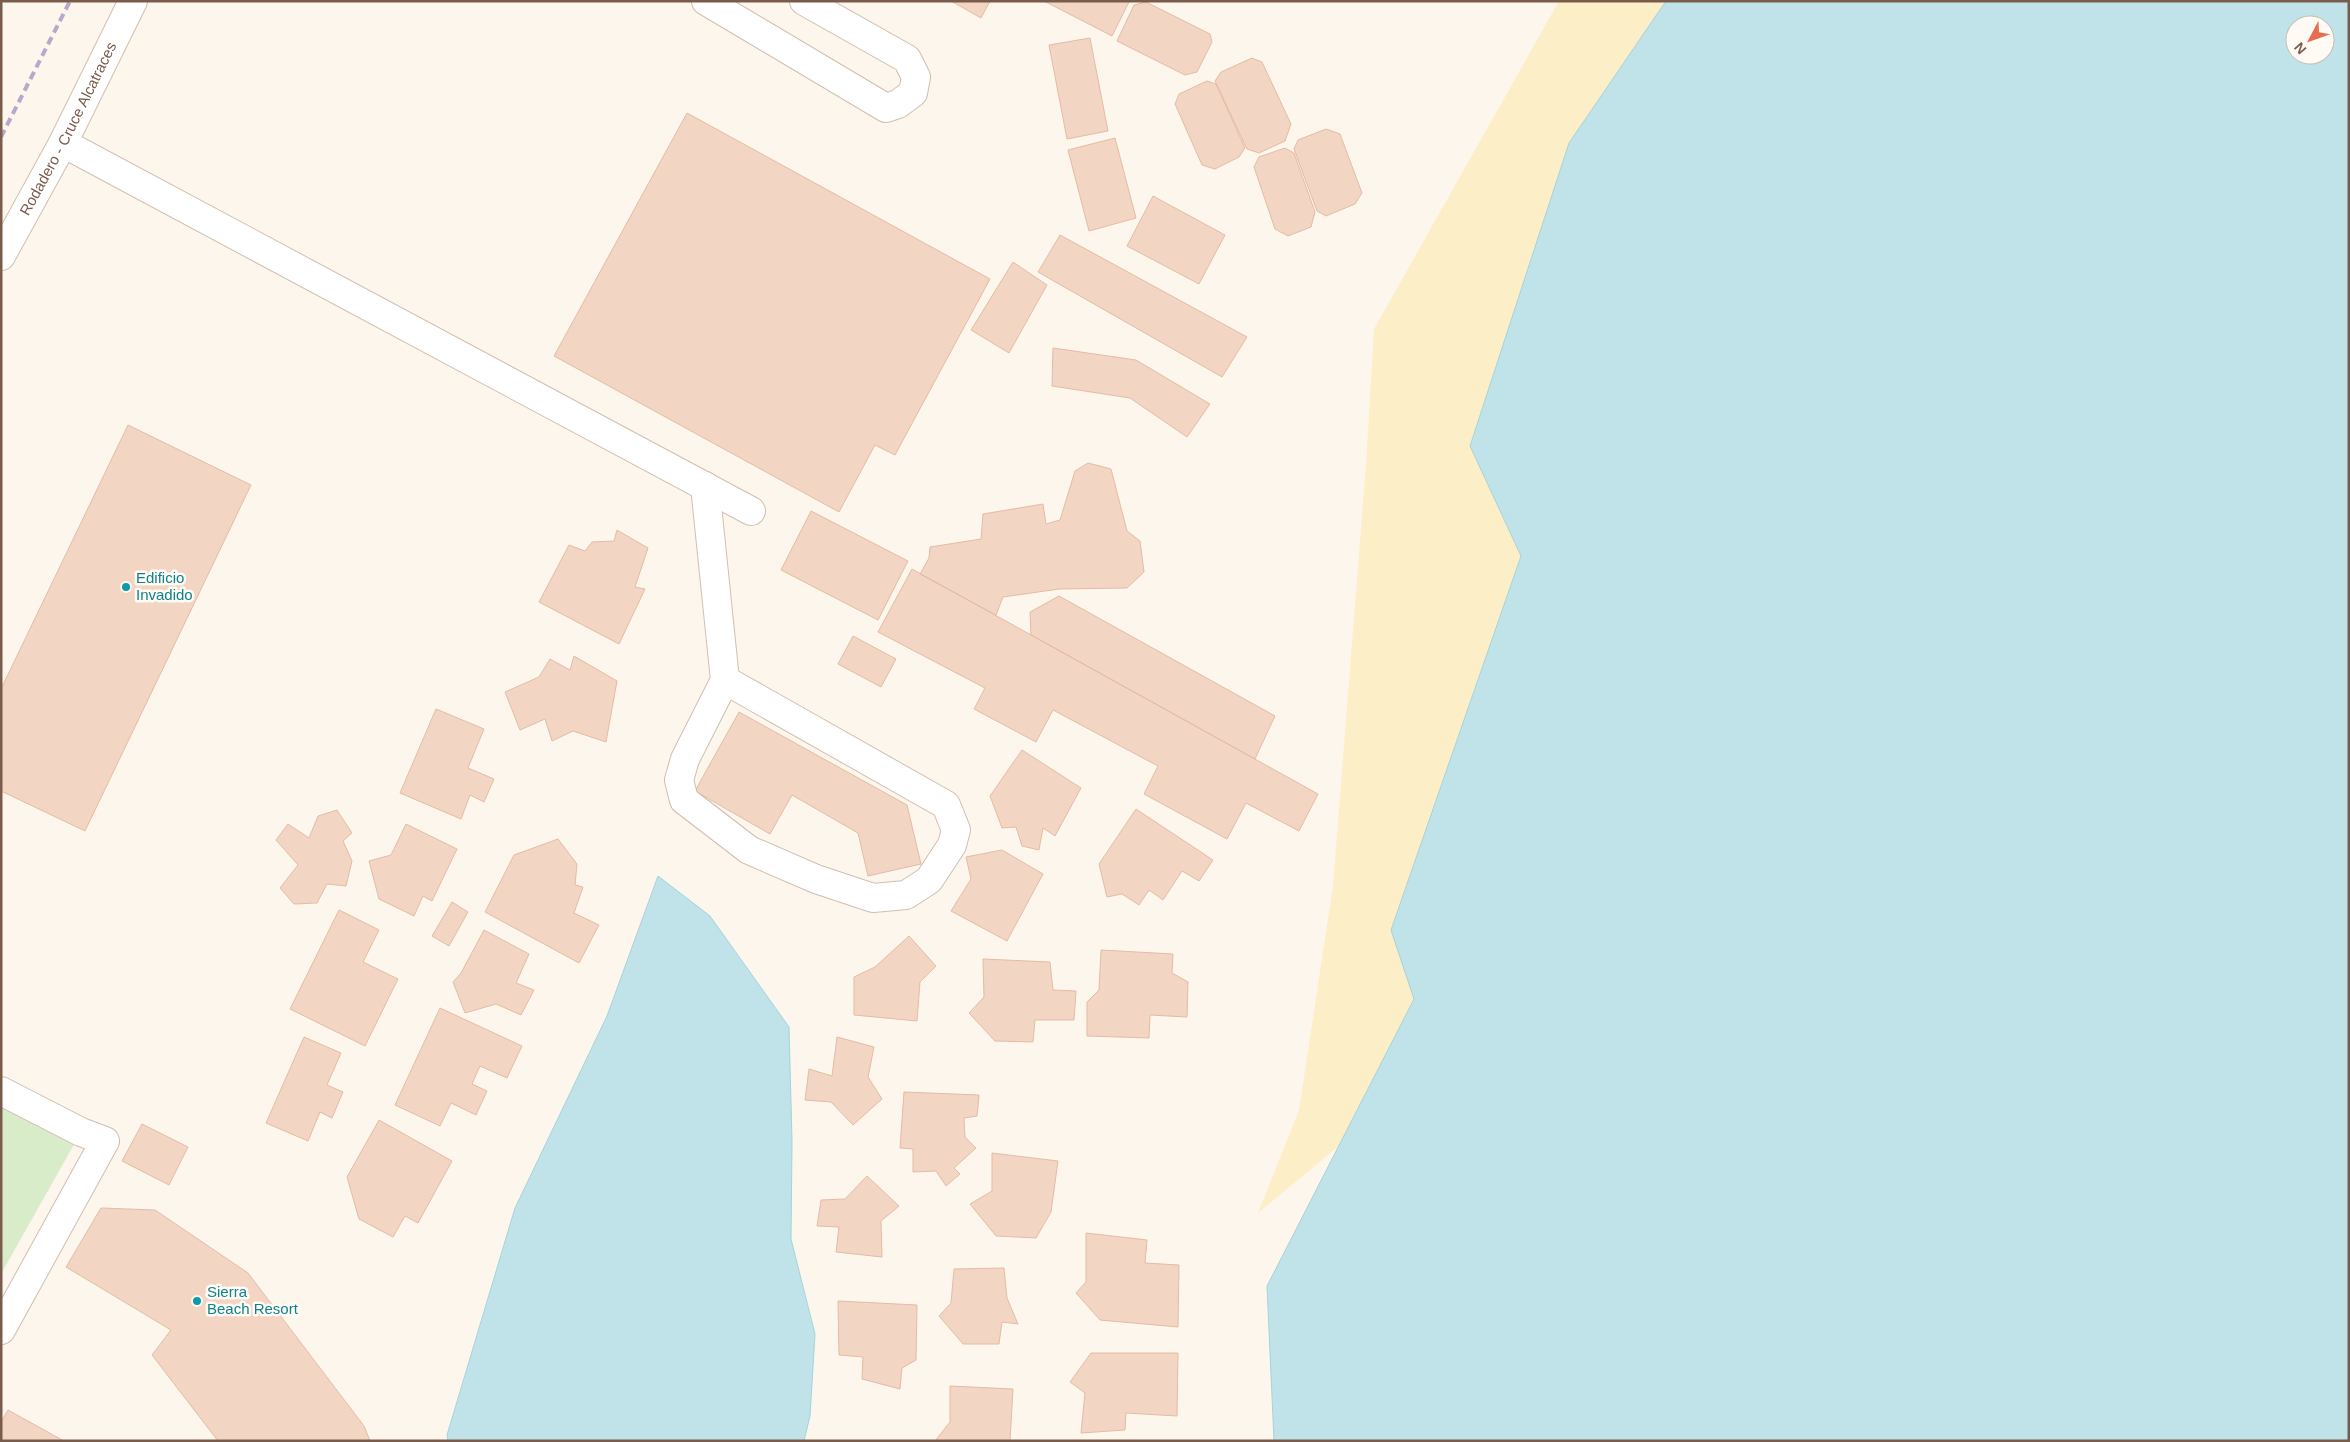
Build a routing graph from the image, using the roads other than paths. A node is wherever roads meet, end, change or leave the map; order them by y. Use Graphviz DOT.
graph roads {
  1 [pos="133,1"];
  2 [pos="706,1"];
  3 [pos="804,1"];
  4 [pos="63,143"];
  5 [pos="1,256"];
  6 [pos="705,486"];
  7 [pos="751,511"];
  8 [pos="725,680"];
  9 [pos="1,1091"];
  10 [pos="1,1330"];
  1 -- 4 [label="street, Rodadero - Cruce Alcatraces"];
  2 -- 3 [label="street"];
  4 -- 5 [label="street, Rodadero - Cruce Alcatraces"];
  4 -- 6 [label="street"];
  6 -- 7 [label="street"];
  6 -- 8 [label="street"];
  8 -- 8 [label="street"];
  9 -- 10 [label="street"];
}
